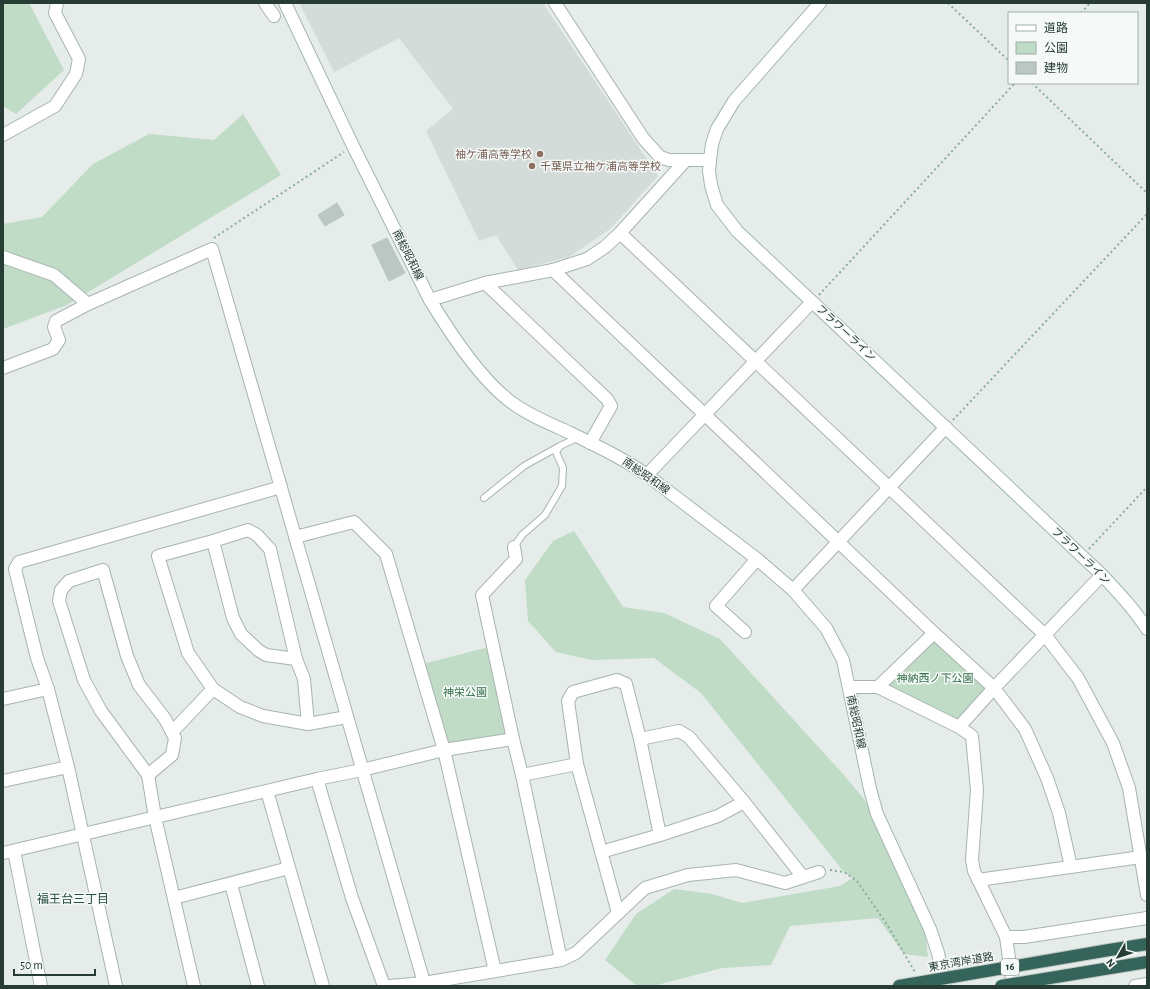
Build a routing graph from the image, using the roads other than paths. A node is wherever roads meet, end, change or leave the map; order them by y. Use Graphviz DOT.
graph roads {
  1 [pos="57,3"];
  2 [pos="265,3"];
  3 [pos="285,3"];
  4 [pos="555,3"];
  5 [pos="820,3"];
  6 [pos="274,16"];
  7 [pos="3,135"];
  8 [pos="686,160"];
  9 [pos="710,160"];
  10 [pos="620,233"];
  11 [pos="3,257"];
  12 [pos="553,270"];
  13 [pos="485,283"];
  14 [pos="430,300"];
  15 [pos="812,302"];
  16 [pos="88,304"];
  17 [pos="755,362"];
  18 [pos="3,368"];
  19 [pos="704,415"];
  20 [pos="946,427"];
  21 [pos="579,437"];
  22 [pos="590,443"];
  23 [pos="560,446"];
  24 [pos="647,475"];
  25 [pos="280,487"];
  26 [pos="890,488"];
  27 [pos="484,498"];
  28 [pos="295,536"];
  29 [pos="213,541"];
  30 [pos="839,542"];
  31 [pos="514,547"];
  32 [pos="757,559"];
  33 [pos="9,570"];
  34 [pos="1102,575"];
  35 [pos="793,590"];
  36 [pos="1147,629"];
  37 [pos="745,632"];
  38 [pos="934,633"];
  39 [pos="1045,635"];
  40 [pos="296,659"];
  41 [pos="848,687"];
  42 [pos="878,687"];
  43 [pos="994,688"];
  44 [pos="48,689"];
  45 [pos="212,689"];
  46 [pos="3,699"];
  47 [pos="347,717"];
  48 [pos="308,724"];
  49 [pos="959,727"];
  50 [pos="172,732"];
  51 [pos="513,739"];
  52 [pos="640,739"];
  53 [pos="444,750"];
  54 [pos="577,764"];
  55 [pos="68,767"];
  56 [pos="362,770"];
  57 [pos="148,775"];
  58 [pos="522,775"];
  59 [pos="317,779"];
  60 [pos="3,781"];
  61 [pos="267,791"];
  62 [pos="744,802"];
  63 [pos="155,817"];
  64 [pos="83,834"];
  65 [pos="660,835"];
  66 [pos="8,852"];
  67 [pos="601,852"];
  68 [pos="1141,857"];
  69 [pos="1071,866"];
  70 [pos="289,868"];
  71 [pos="819,872"];
  72 [pos="803,877"];
  73 [pos="978,880"];
  74 [pos="231,884"];
  75 [pos="1147,895"];
  76 [pos="174,898"];
  77 [pos="618,913"];
  78 [pos="1147,918"];
  79 [pos="1006,937"];
  80 [pos="1147,944"];
  81 [pos="561,960"];
  82 [pos="1147,962"];
  83 [pos="495,971"];
  84 [pos="424,984"];
  85 [pos="1147,984"];
  86 [pos="41,986"];
  87 [pos="116,986"];
  88 [pos="194,986"];
  89 [pos="258,986"];
  90 [pos="323,986"];
  91 [pos="384,986"];
  92 [pos="389,986"];
  93 [pos="899,986"];
  94 [pos="945,986"];
  95 [pos="1001,986"];
  96 [pos="1013,986"];
  97 [pos="1135,986"];
  1 -- 7 [label="street"];
  2 -- 6 [label="street"];
  3 -- 14 [label="street, 南総昭和線"];
  4 -- 8 [label="street"];
  5 -- 9 [label="street, フラワーライン"];
  8 -- 9 [label="street"];
  8 -- 10 [label="street"];
  9 -- 15 [label="street, フラワーライン"];
  10 -- 12 [label="street"];
  10 -- 17 [label="street"];
  11 -- 16 [label="street"];
  12 -- 13 [label="street"];
  12 -- 19 [label="street"];
  13 -- 14 [label="street"];
  13 -- 22 [label="street"];
  14 -- 21 [label="street, 南総昭和線"];
  15 -- 17 [label="street"];
  15 -- 20 [label="street, フラワーライン"];
  16 -- 18 [label="street"];
  16 -- 25 [label="street"];
  17 -- 19 [label="street"];
  17 -- 26 [label="street"];
  19 -- 24 [label="street"];
  19 -- 30 [label="street"];
  20 -- 26 [label="street"];
  20 -- 34 [label="street, フラワーライン"];
  21 -- 22 [label="street, 南総昭和線"];
  21 -- 23 [label="lane"];
  22 -- 24 [label="street, 南総昭和線"];
  23 -- 27 [label="lane"];
  23 -- 31 [label="lane"];
  24 -- 32 [label="street, 南総昭和線"];
  25 -- 28 [label="street"];
  25 -- 33 [label="street"];
  26 -- 30 [label="street"];
  26 -- 39 [label="street"];
  28 -- 47 [label="street"];
  28 -- 53 [label="street"];
  29 -- 40 [label="street"];
  29 -- 40 [label="street"];
  29 -- 45 [label="street"];
  30 -- 35 [label="street"];
  30 -- 38 [label="street"];
  31 -- 51 [label="street"];
  32 -- 35 [label="street, 南総昭和線"];
  32 -- 37 [label="street"];
  33 -- 44 [label="street"];
  34 -- 36 [label="street, フラワーライン"];
  34 -- 39 [label="street"];
  35 -- 41 [label="street, 南総昭和線"];
  38 -- 42 [label="street"];
  38 -- 43 [label="street"];
  39 -- 43 [label="street"];
  39 -- 68 [label="street"];
  40 -- 48 [label="street"];
  41 -- 42 [label="street"];
  41 -- 94 [label="street, 南総昭和線"];
  42 -- 49 [label="street"];
  43 -- 49 [label="street"];
  43 -- 69 [label="street"];
  44 -- 46 [label="street"];
  44 -- 55 [label="street"];
  45 -- 48 [label="street"];
  45 -- 50 [label="street"];
  47 -- 48 [label="street"];
  47 -- 56 [label="street"];
  49 -- 73 [label="street"];
  50 -- 57 [label="street"];
  50 -- 57 [label="street"];
  51 -- 53 [label="street"];
  51 -- 58 [label="street"];
  52 -- 54 [label="street"];
  52 -- 62 [label="street"];
  52 -- 65 [label="street"];
  53 -- 56 [label="street"];
  53 -- 83 [label="street"];
  54 -- 58 [label="street"];
  54 -- 67 [label="street"];
  55 -- 60 [label="street"];
  55 -- 64 [label="street"];
  56 -- 59 [label="street"];
  56 -- 84 [label="street"];
  57 -- 63 [label="street"];
  58 -- 81 [label="street"];
  59 -- 61 [label="street"];
  59 -- 91 [label="street"];
  61 -- 63 [label="street"];
  61 -- 70 [label="street"];
  62 -- 65 [label="street"];
  62 -- 72 [label="street"];
  63 -- 64 [label="street"];
  63 -- 76 [label="street"];
  64 -- 66 [label="street"];
  64 -- 87 [label="street"];
  65 -- 67 [label="street"];
  66 -- 86 [label="street"];
  67 -- 77 [label="street"];
  68 -- 69 [label="street"];
  68 -- 75 [label="street"];
  69 -- 73 [label="street"];
  70 -- 74 [label="street"];
  70 -- 90 [label="street"];
  71 -- 72 [label="street"];
  72 -- 77 [label="street"];
  73 -- 79 [label="street"];
  74 -- 76 [label="street"];
  74 -- 89 [label="street"];
  76 -- 88 [label="street"];
  77 -- 81 [label="street"];
  78 -- 79 [label="street"];
  79 -- 96 [label="street"];
  80 -- 93 [label="highway, 東京湾岸道路 / 16, bridge"];
  81 -- 83 [label="street"];
  82 -- 95 [label="highway, 16, bridge"];
  83 -- 84 [label="street"];
  84 -- 92 [label="street"];
  85 -- 97 [label="street"];
}
